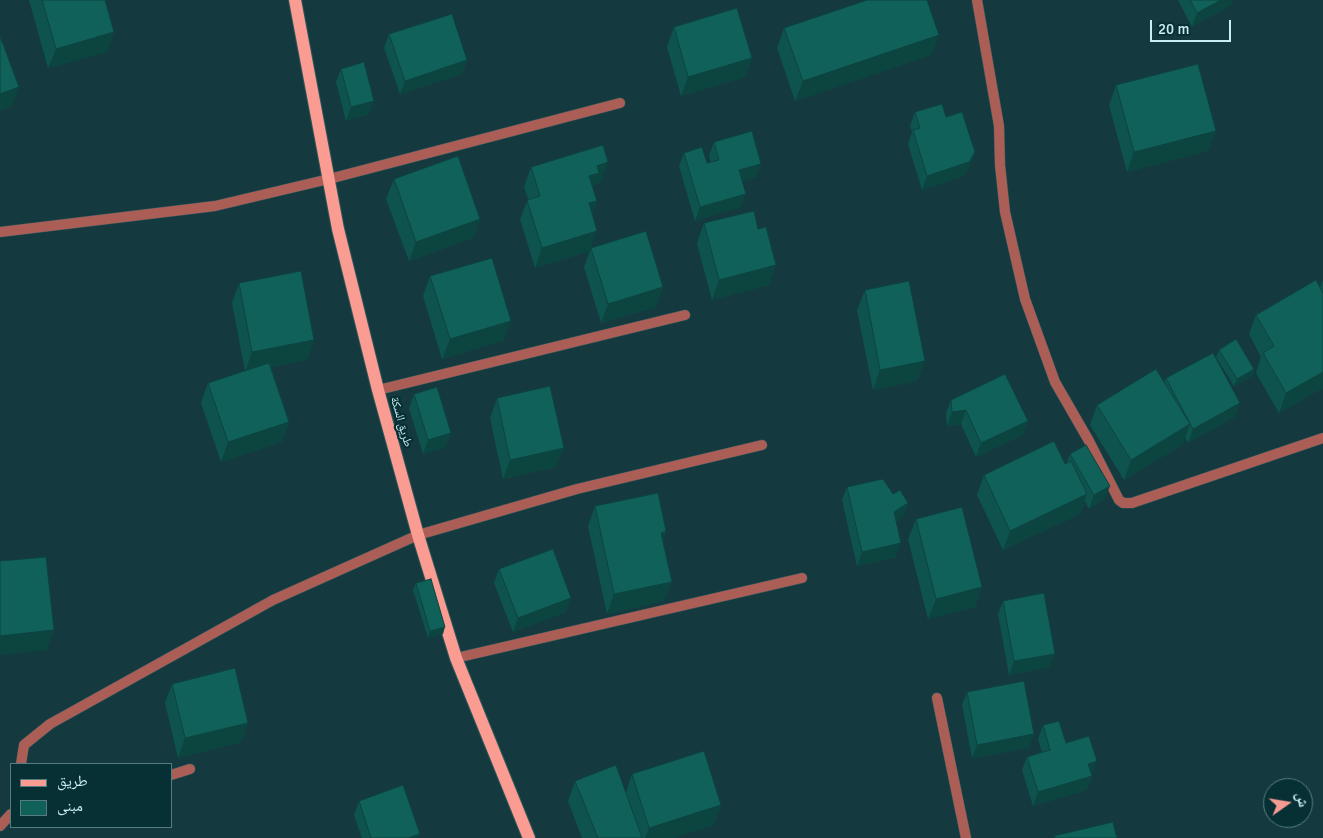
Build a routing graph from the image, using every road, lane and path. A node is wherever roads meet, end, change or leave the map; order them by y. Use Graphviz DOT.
graph roads {
  1 [pos="295,0"];
  2 [pos="977,0"];
  3 [pos="620,103"];
  4 [pos="328,179"];
  5 [pos="0,232"];
  6 [pos="685,315"];
  7 [pos="378,390"];
  8 [pos="1323,438"];
  9 [pos="762,445"];
  10 [pos="418,535"];
  11 [pos="802,578"];
  12 [pos="456,658"];
  13 [pos="937,698"];
  14 [pos="21,763"];
  15 [pos="190,769"];
  16 [pos="172,774"];
  17 [pos="10,815"];
  18 [pos="0,826"];
  19 [pos="529,838"];
  20 [pos="966,838"];
  1 -- 4 [label="main road, طريق السكة"];
  2 -- 8 [label="street"];
  3 -- 4 [label="street"];
  4 -- 5 [label="street"];
  4 -- 7 [label="main road, طريق السكة"];
  6 -- 7 [label="street"];
  7 -- 10 [label="main road, طريق السكة"];
  9 -- 10 [label="street"];
  10 -- 12 [label="main road, طريق السكة"];
  10 -- 14 [label="street"];
  11 -- 12 [label="street"];
  12 -- 19 [label="main road, طريق السكة"];
  13 -- 20 [label="street"];
  15 -- 16 [label="street"];
  17 -- 18 [label="street"];
}
